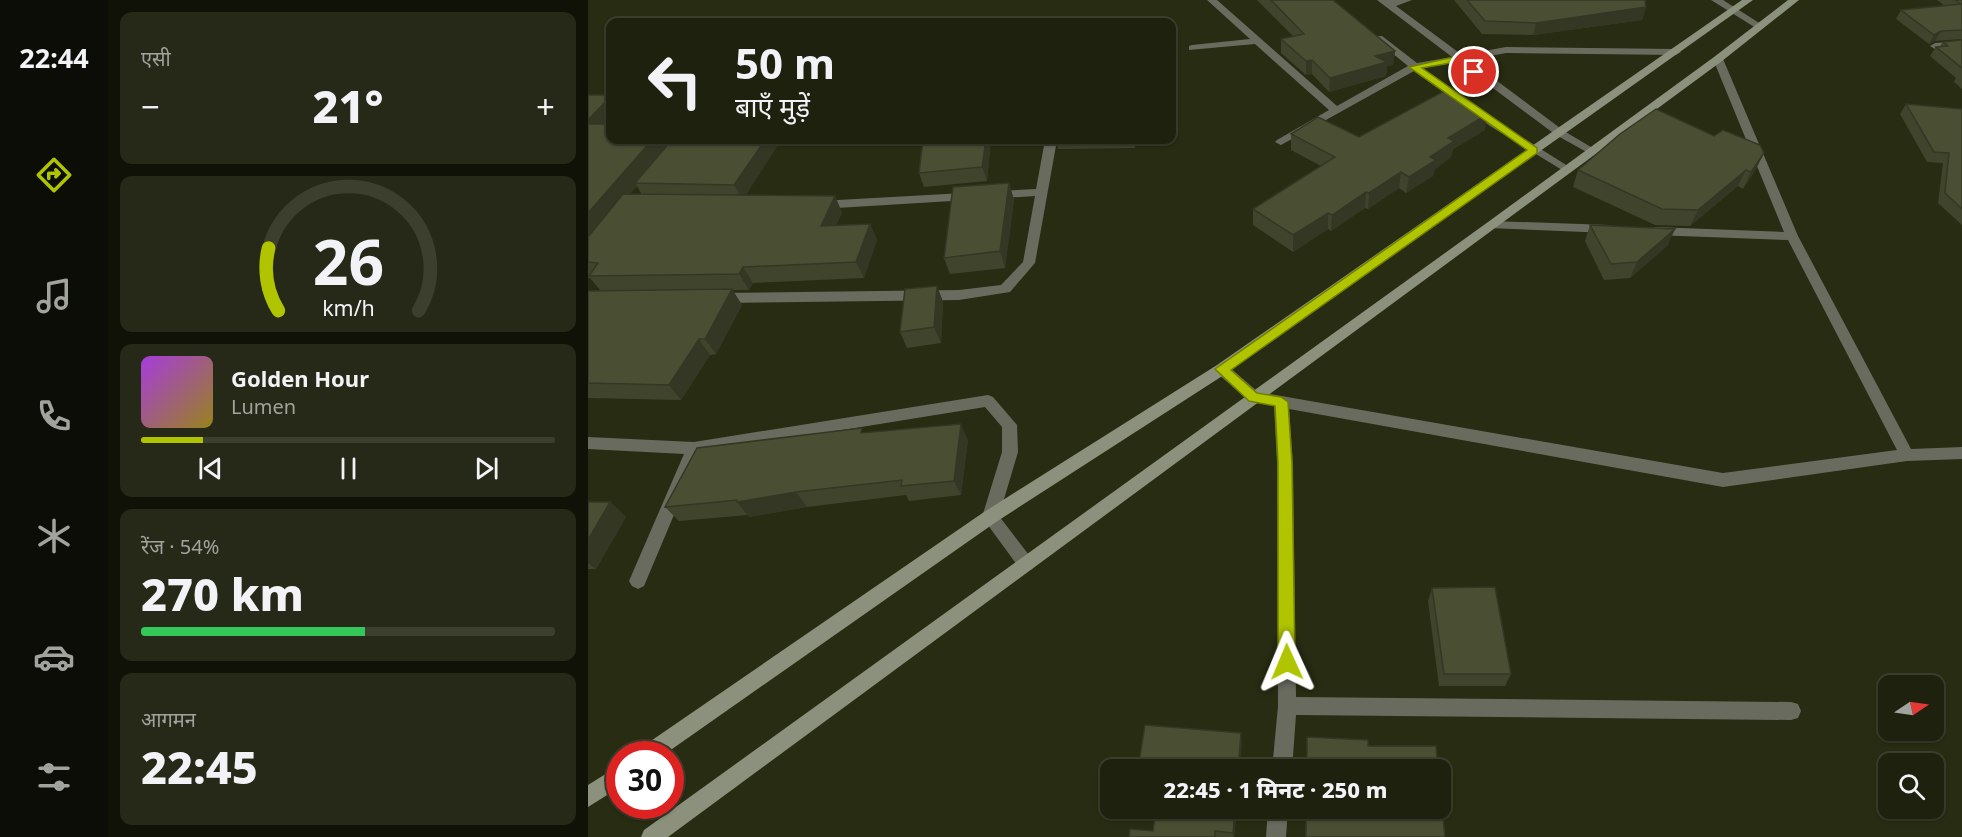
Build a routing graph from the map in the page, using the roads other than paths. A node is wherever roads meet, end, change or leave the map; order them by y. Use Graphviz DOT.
graph roads {
  1 [pos="1212,0"];
  2 [pos="1407,0"];
  3 [pos="1716,0"];
  4 [pos="1748,0"];
  5 [pos="1794,0"];
  6 [pos="1385,2"];
  7 [pos="1731,11"];
  8 [pos="1759,26"];
  9 [pos="1369,30"];
  10 [pos="1257,41"];
  11 [pos="1962,44"];
  12 [pos="1935,46"];
  13 [pos="1192,48"];
  14 [pos="1676,52"];
  15 [pos="1458,59"];
  16 [pos="1718,59"];
  17 [pos="1414,67"];
  18 [pos="1336,111"];
  19 [pos="1560,133"];
  20 [pos="1281,142"];
  21 [pos="1050,144"];
  22 [pos="1534,150"];
  23 [pos="1592,152"];
  24 [pos="1567,170"];
  25 [pos="1042,192"];
  26 [pos="804,206"];
  27 [pos="1492,225"];
  28 [pos="1619,230"];
  29 [pos="1642,230"];
  30 [pos="1792,236"];
  31 [pos="709,298"];
  32 [pos="1222,369"];
  33 [pos="1254,397"];
  34 [pos="1281,402"];
  35 [pos="588,443"];
  36 [pos="694,448"];
  37 [pos="1962,453"];
  38 [pos="1907,455"];
  39 [pos="990,517"];
  40 [pos="1026,564"];
  41 [pos="638,581"];
  42 [pos="1287,706"];
  43 [pos="1791,711"];
  44 [pos="668,741"];
  45 [pos="1283,759"];
  46 [pos="606,785"];
  47 [pos="588,797"];
  48 [pos="1277,819"];
  49 [pos="651,837"];
  50 [pos="1276,837"];
  1 -- 10 [label="street"];
  2 -- 6 [label="street"];
  3 -- 7 [label="street"];
  4 -- 7 [label="street"];
  5 -- 8 [label="street"];
  6 -- 15 [label="street"];
  7 -- 8 [label="street"];
  7 -- 14 [label="street"];
  8 -- 16 [label="street"];
  9 -- 17 [label="street"];
  10 -- 13 [label="street"];
  10 -- 18 [label="street"];
  11 -- 12 [label="street"];
  14 -- 15 [label="street"];
  14 -- 19 [label="street"];
  15 -- 17 [label="street"];
  15 -- 19 [label="street"];
  16 -- 23 [label="street"];
  16 -- 30 [label="street"];
  17 -- 18 [label="street"];
  17 -- 22 [label="street"];
  18 -- 20 [label="street"];
  19 -- 22 [label="street"];
  19 -- 23 [label="street"];
  21 -- 25 [label="street"];
  22 -- 24 [label="street"];
  22 -- 32 [label="street"];
  23 -- 24 [label="street"];
  24 -- 27 [label="street"];
  25 -- 26 [label="street"];
  25 -- 31 [label="street"];
  27 -- 28 [label="street"];
  27 -- 33 [label="street"];
  29 -- 30 [label="street"];
  30 -- 38 [label="street"];
  32 -- 33 [label="street"];
  32 -- 39 [label="street"];
  33 -- 34 [label="street"];
  33 -- 40 [label="street"];
  34 -- 38 [label="street"];
  34 -- 42 [label="street"];
  35 -- 36 [label="street"];
  36 -- 39 [label="street"];
  36 -- 41 [label="street"];
  37 -- 38 [label="street"];
  39 -- 40 [label="street"];
  39 -- 44 [label="street"];
  40 -- 49 [label="street"];
  42 -- 43 [label="street"];
  42 -- 45 [label="street"];
  46 -- 47 [label="street"];
  48 -- 50 [label="street"];
}
